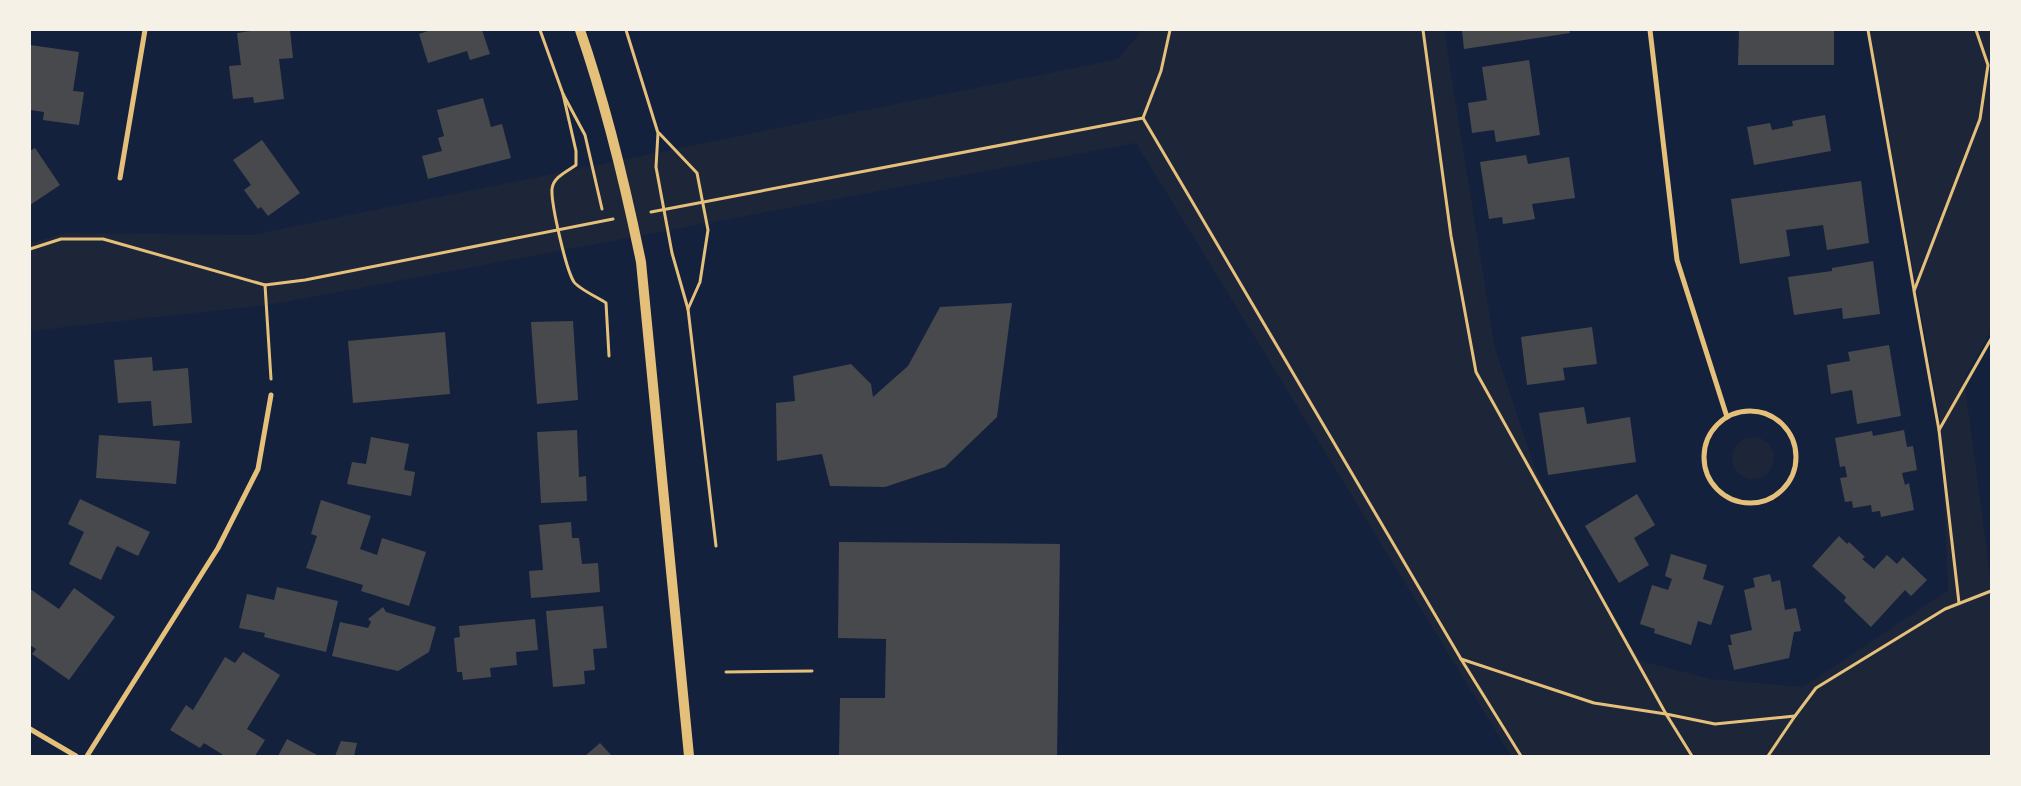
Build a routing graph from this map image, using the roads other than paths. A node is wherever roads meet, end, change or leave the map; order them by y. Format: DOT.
graph roads {
  1 [pos="145,30"];
  2 [pos="580,30"];
  3 [pos="1650,30"];
  4 [pos="120,178"];
  5 [pos="271,395"];
  6 [pos="1727,417"];
  7 [pos="30,729"];
  8 [pos="76,756"];
  9 [pos="88,756"];
  10 [pos="689,756"];
  1 -- 4 [label="street"];
  2 -- 10 [label="main road"];
  3 -- 6 [label="street"];
  5 -- 9 [label="street"];
  6 -- 6 [label="street"];
  7 -- 8 [label="street"];
}
